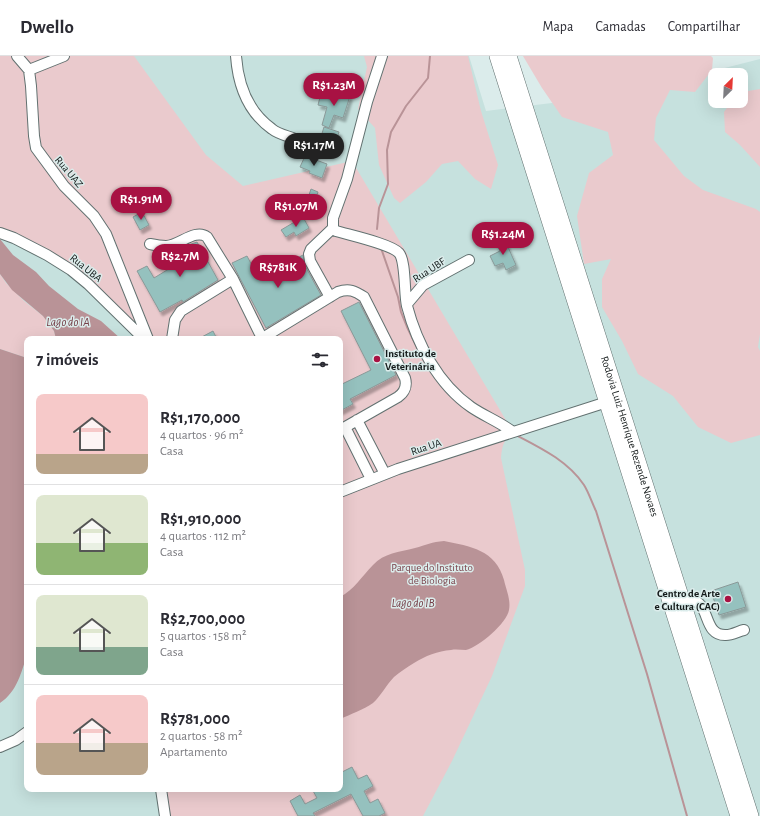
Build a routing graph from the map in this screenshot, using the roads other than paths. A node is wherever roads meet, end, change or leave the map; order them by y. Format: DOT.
graph roads {
  1 [pos="17,56"];
  2 [pos="64,56"];
  3 [pos="236,56"];
  4 [pos="382,56"];
  5 [pos="497,56"];
  6 [pos="510,56"];
  7 [pos="29,70"];
  8 [pos="295,139"];
  9 [pos="333,228"];
  10 [pos="0,233"];
  11 [pos="150,244"];
  12 [pos="469,260"];
  13 [pos="233,279"];
  14 [pos="330,297"];
  15 [pos="407,304"];
  16 [pos="141,336"];
  17 [pos="147,336"];
  18 [pos="172,336"];
  19 [pos="261,336"];
  20 [pos="267,336"];
  21 [pos="607,402"];
  22 [pos="357,420"];
  23 [pos="343,427"];
  24 [pos="343,430"];
  25 [pos="517,430"];
  26 [pos="385,474"];
  27 [pos="371,479"];
  28 [pos="343,488"];
  29 [pos="682,601"];
  30 [pos="744,630"];
  31 [pos="24,729"];
  32 [pos="24,734"];
  33 [pos="0,741"];
  34 [pos="0,747"];
  35 [pos="161,792"];
  36 [pos="165,816"];
  37 [pos="738,816"];
  38 [pos="750,816"];
  1 -- 7 [label="lane"];
  2 -- 7 [label="lane"];
  3 -- 8 [label="lane"];
  4 -- 9 [label="lane"];
  5 -- 21 [label="highway, Rodovia Luiz Henrique Rezende Novaes"];
  6 -- 29 [label="highway, Rodovia Luiz Henrique Rezende Novaes"];
  7 -- 17 [label="lane, Rua UAZ"];
  9 -- 14 [label="lane"];
  9 -- 15 [label="lane"];
  10 -- 16 [label="lane, Rua UBA"];
  11 -- 13 [label="lane"];
  12 -- 15 [label="lane, Rua UBF"];
  13 -- 18 [label="lane"];
  13 -- 19 [label="lane"];
  14 -- 20 [label="lane"];
  14 -- 22 [label="lane"];
  15 -- 25 [label="lane"];
  21 -- 25 [label="lane, Rua UA"];
  21 -- 37 [label="highway, Rodovia Luiz Henrique Rezende Novaes"];
  22 -- 23 [label="lane"];
  22 -- 26 [label="lane"];
  24 -- 27 [label="lane"];
  25 -- 26 [label="lane, Rua UA"];
  26 -- 27 [label="lane, Rua UA"];
  27 -- 28 [label="lane, Rua UA"];
  29 -- 30 [label="lane"];
  29 -- 38 [label="highway, Rodovia Luiz Henrique Rezende Novaes"];
  31 -- 33 [label="lane"];
  32 -- 34 [label="lane"];
  35 -- 36 [label="lane"];
}
